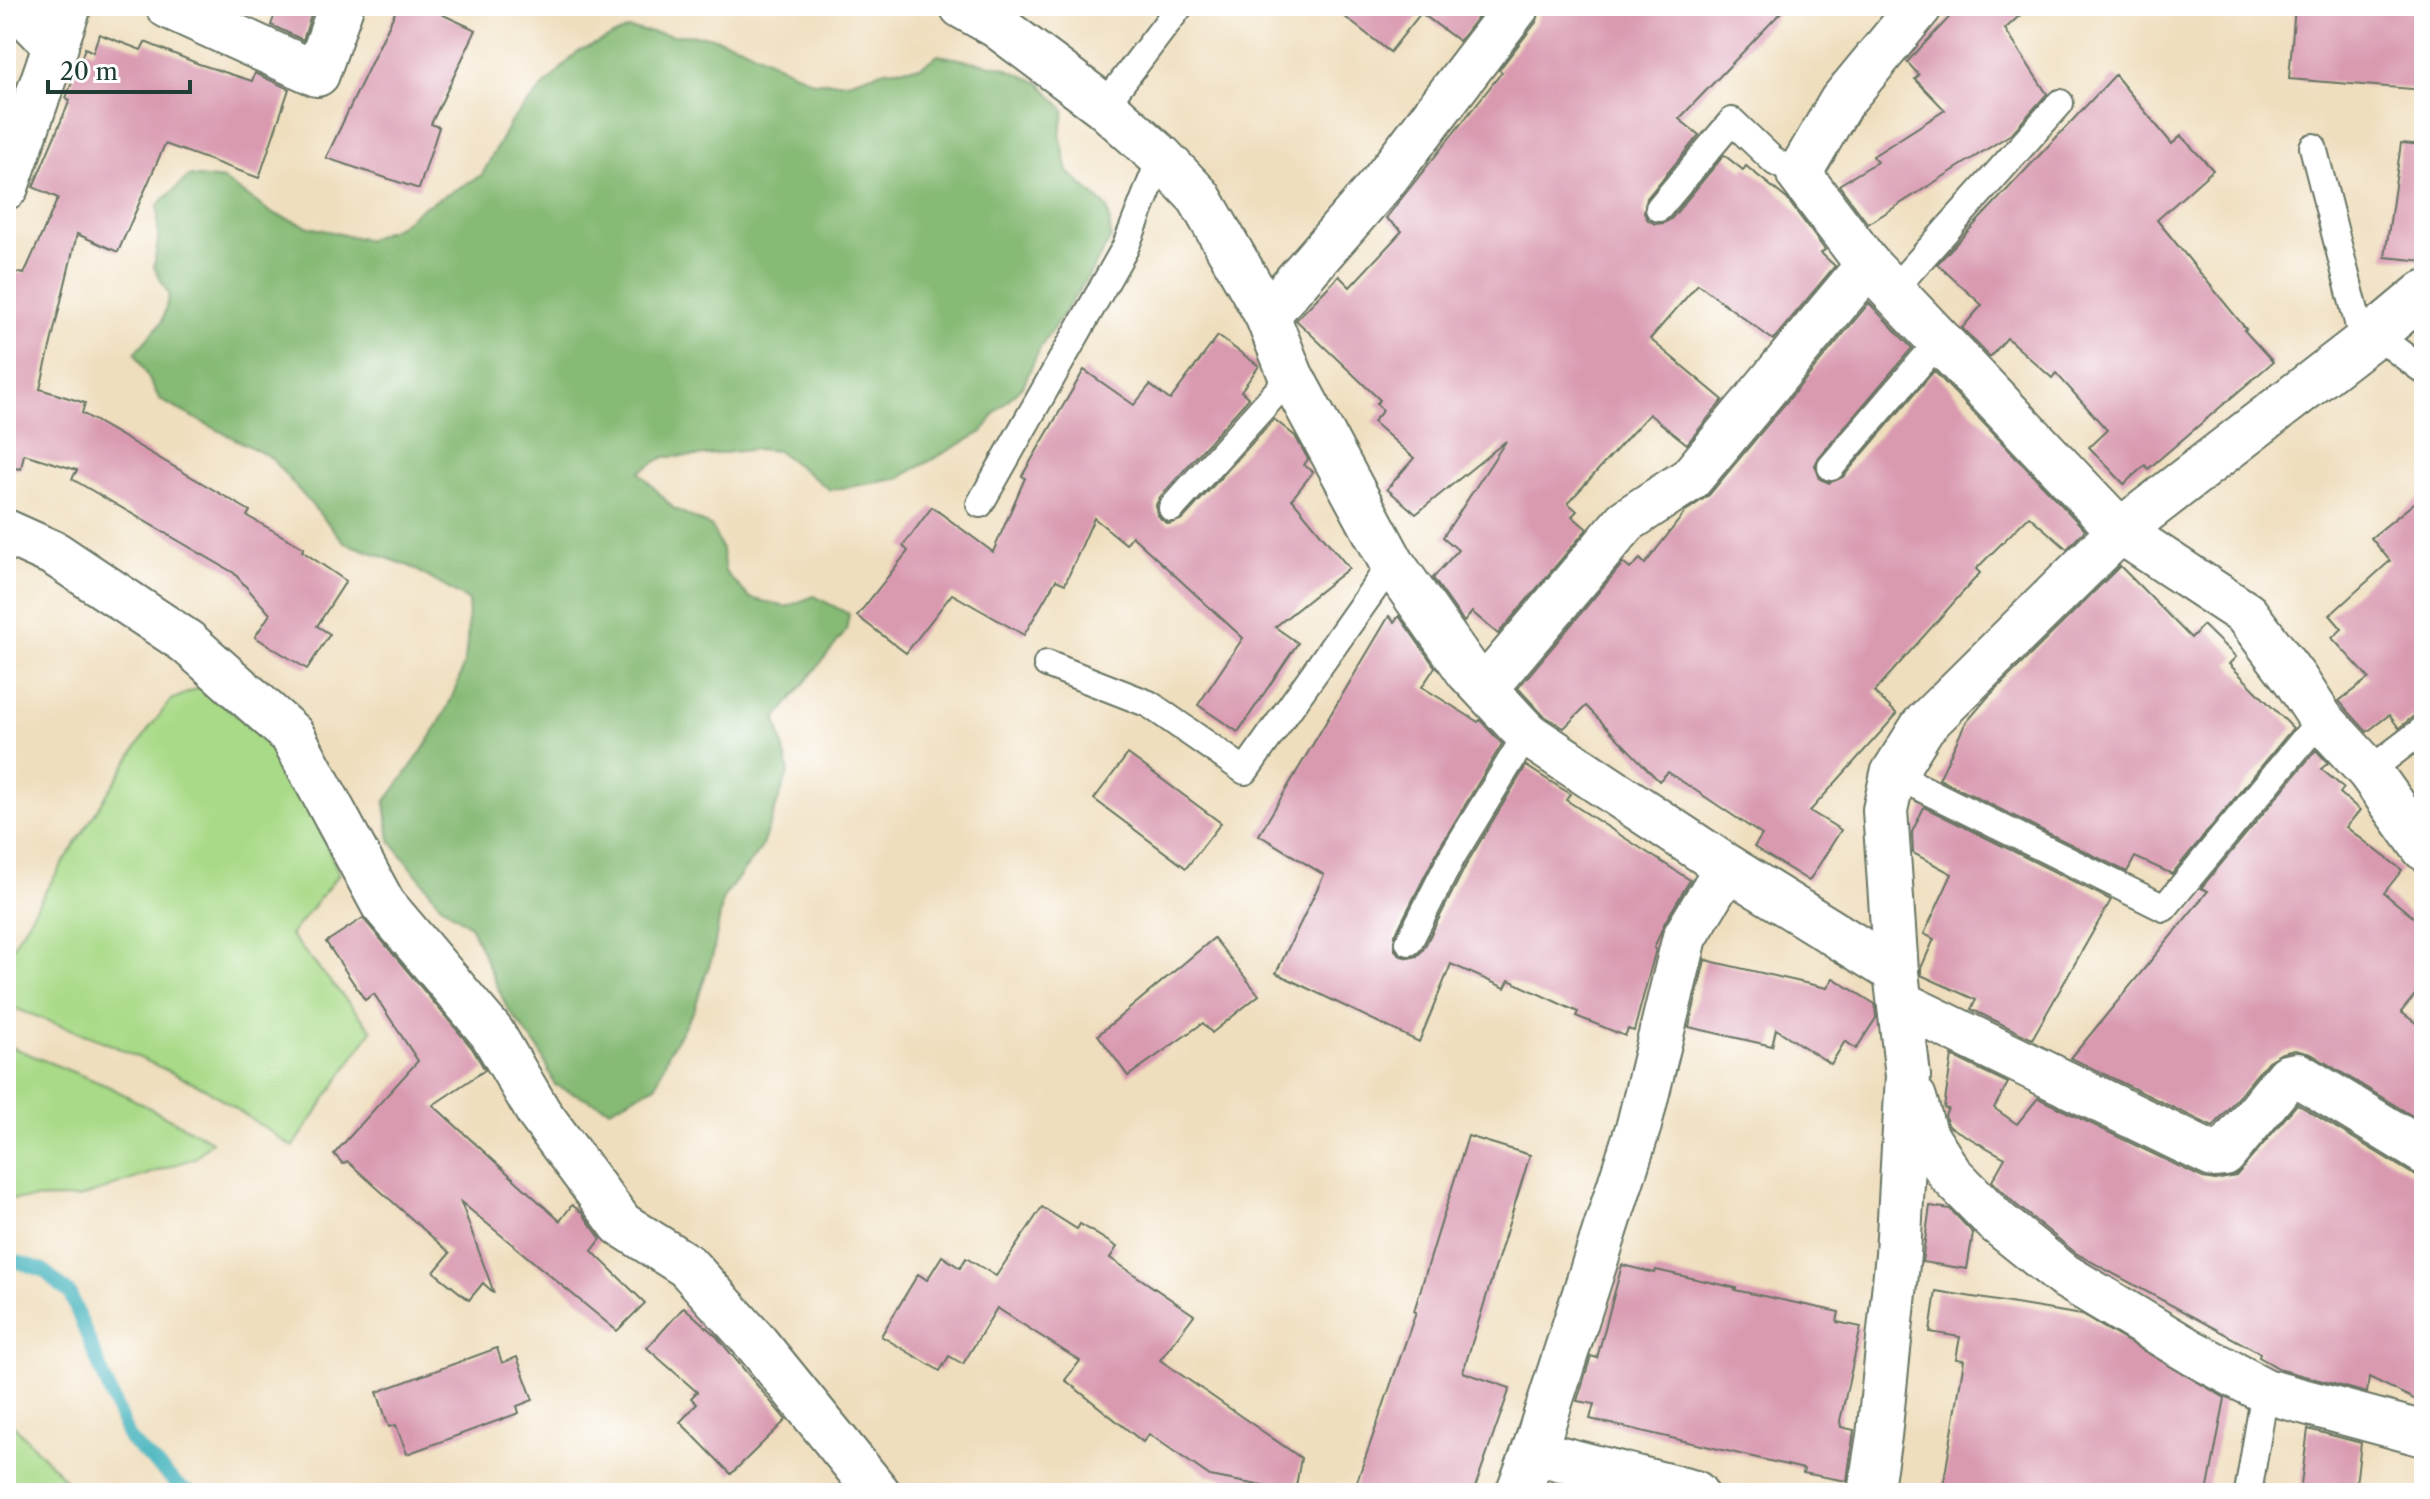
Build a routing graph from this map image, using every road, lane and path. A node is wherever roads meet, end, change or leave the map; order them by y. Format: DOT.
graph roads {
  1 [pos="17,6"];
  2 [pos="168,6"];
  3 [pos="341,6"];
  4 [pos="1180,6"];
  5 [pos="1517,6"];
  6 [pos="1920,6"];
  7 [pos="987,12"];
  8 [pos="62,26"];
  9 [pos="2060,103"];
  10 [pos="1104,106"];
  11 [pos="2313,147"];
  12 [pos="1161,157"];
  13 [pos="1799,174"];
  14 [pos="6,187"];
  15 [pos="1659,208"];
  16 [pos="1880,277"];
  17 [pos="2424,293"];
  18 [pos="1267,315"];
  19 [pos="2369,338"];
  20 [pos="1941,339"];
  21 [pos="2423,369"];
  22 [pos="1291,376"];
  23 [pos="1831,467"];
  24 [pos="980,504"];
  25 [pos="1172,508"];
  26 [pos="2120,531"];
  27 [pos="6,532"];
  28 [pos="1392,563"];
  29 [pos="1047,664"];
  30 [pos="1485,688"];
  31 [pos="2321,719"];
  32 [pos="2424,729"];
  33 [pos="1527,734"];
  34 [pos="2369,771"];
  35 [pos="1893,774"];
  36 [pos="2424,848"];
  37 [pos="1727,867"];
  38 [pos="1409,942"];
  39 [pos="1898,988"];
  40 [pos="1908,1076"];
  41 [pos="2424,1152"];
  42 [pos="2265,1391"];
  43 [pos="2424,1434"];
  44 [pos="1534,1452"];
  45 [pos="878,1493"];
  46 [pos="1518,1493"];
  47 [pos="1695,1493"];
  48 [pos="1870,1493"];
  49 [pos="2248,1493"];
  1 -- 8 [label="street"];
  2 -- 3 [label="street"];
  4 -- 10 [label="lane"];
  5 -- 18 [label="street"];
  6 -- 13 [label="street"];
  7 -- 10 [label="street"];
  8 -- 14 [label="street"];
  9 -- 16 [label="lane"];
  10 -- 12 [label="street"];
  11 -- 19 [label="lane"];
  12 -- 18 [label="street"];
  12 -- 24 [label="lane"];
  13 -- 15 [label="lane"];
  13 -- 16 [label="street"];
  16 -- 20 [label="street"];
  16 -- 30 [label="street"];
  17 -- 19 [label="street"];
  18 -- 22 [label="street"];
  19 -- 21 [label="lane"];
  19 -- 26 [label="street"];
  20 -- 23 [label="lane"];
  20 -- 26 [label="street"];
  22 -- 25 [label="lane"];
  22 -- 28 [label="street"];
  26 -- 31 [label="street"];
  26 -- 35 [label="street"];
  27 -- 45 [label="street"];
  28 -- 29 [label="lane"];
  28 -- 30 [label="street"];
  30 -- 33 [label="street"];
  31 -- 34 [label="street"];
  31 -- 35 [label="lane"];
  32 -- 34 [label="lane"];
  33 -- 37 [label="street"];
  33 -- 38 [label="lane"];
  34 -- 36 [label="street"];
  35 -- 39 [label="street"];
  37 -- 39 [label="street"];
  37 -- 44 [label="street"];
  39 -- 40 [label="street"];
  39 -- 41 [label="street"];
  40 -- 42 [label="street"];
  40 -- 48 [label="street"];
  42 -- 43 [label="street"];
  42 -- 49 [label="lane"];
  44 -- 46 [label="street"];
  44 -- 47 [label="street"];
}
